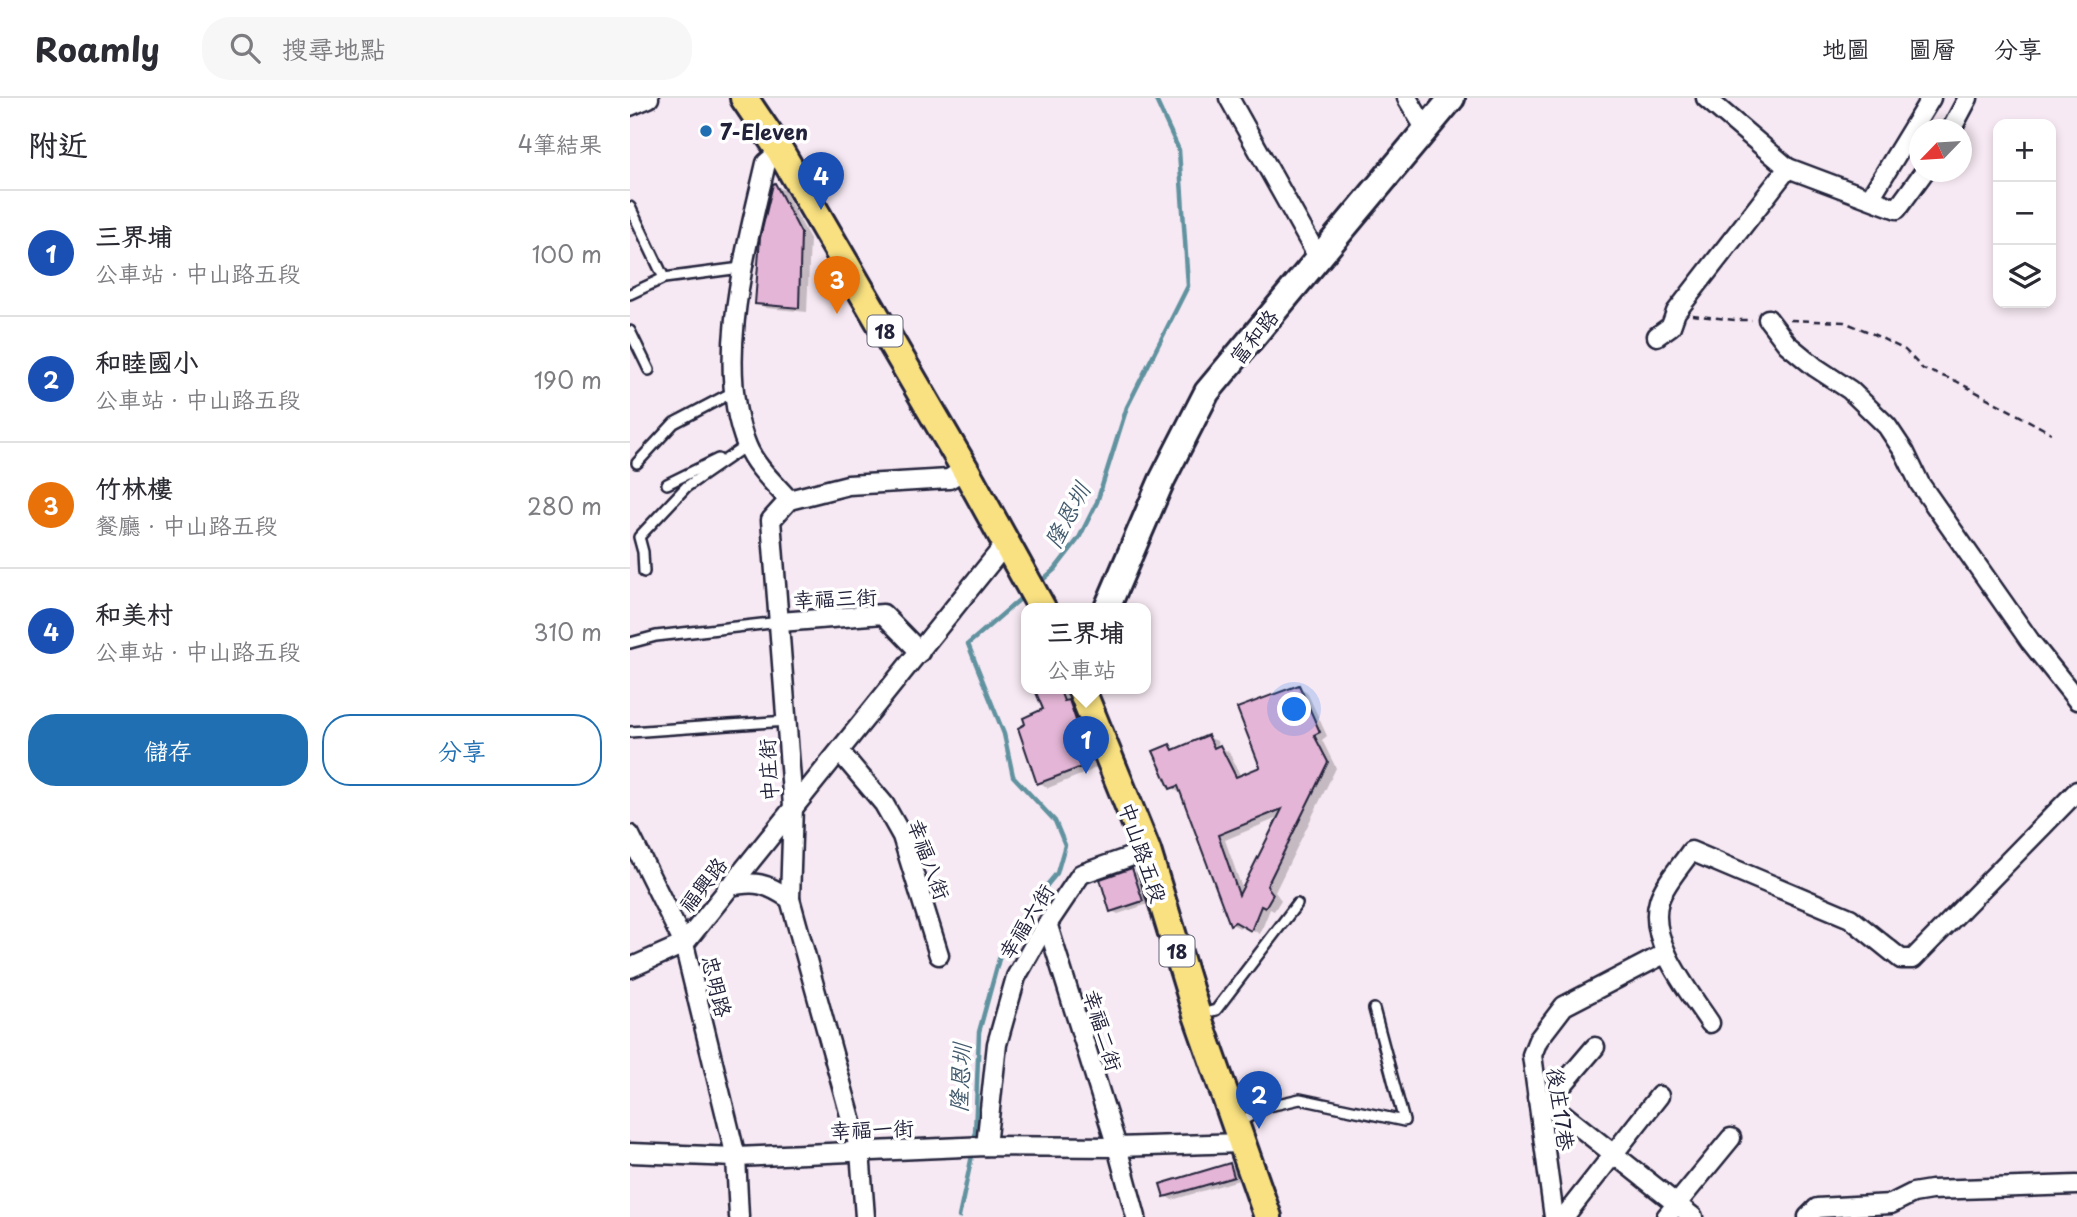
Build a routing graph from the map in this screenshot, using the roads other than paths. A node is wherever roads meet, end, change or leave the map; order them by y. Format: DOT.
graph roads {
  1 [pos="649,98"];
  2 [pos="744,98"];
  3 [pos="1229,98"];
  4 [pos="1407,98"];
  5 [pos="1452,98"];
  6 [pos="1706,98"];
  7 [pos="1931,98"];
  8 [pos="1968,98"];
  9 [pos="630,106"];
  10 [pos="1957,119"];
  11 [pos="1425,128"];
  12 [pos="780,150"];
  13 [pos="1788,168"];
  14 [pos="1917,182"];
  15 [pos="1870,198"];
  16 [pos="630,207"];
  17 [pos="1318,257"];
  18 [pos="741,268"];
  19 [pos="664,278"];
  20 [pos="630,294"];
  21 [pos="1768,319"];
  22 [pos="630,331"];
  23 [pos="1657,336"];
  24 [pos="649,370"];
  25 [pos="733,392"];
  26 [pos="747,445"];
  27 [pos="637,463"];
  28 [pos="965,469"];
  29 [pos="667,484"];
  30 [pos="789,500"];
  31 [pos="635,539"];
  32 [pos="1007,542"];
  33 [pos="644,572"];
  34 [pos="1042,603"];
  35 [pos="1102,603"];
  36 [pos="780,622"];
  37 [pos="630,643"];
  38 [pos="920,652"];
  39 [pos="1083,694"];
  40 [pos="2077,700"];
  41 [pos="787,721"];
  42 [pos="630,732"];
  43 [pos="840,752"];
  44 [pos="2077,790"];
  45 [pos="793,806"];
  46 [pos="630,835"];
  47 [pos="1147,851"];
  48 [pos="727,887"];
  49 [pos="790,899"];
  50 [pos="1297,904"];
  51 [pos="1048,926"];
  52 [pos="684,944"];
  53 [pos="1666,953"];
  54 [pos="939,955"];
  55 [pos="630,968"];
  56 [pos="1374,1009"];
  57 [pos="1197,1015"];
  58 [pos="1710,1023"];
  59 [pos="1595,1047"];
  60 [pos="1658,1096"];
  61 [pos="1543,1100"];
  62 [pos="1238,1133"];
  63 [pos="1731,1138"];
  64 [pos="986,1146"];
  65 [pos="1117,1147"];
  66 [pos="860,1151"];
  67 [pos="630,1153"];
  68 [pos="1613,1153"];
  69 [pos="736,1157"];
  70 [pos="2077,1185"];
  71 [pos="1672,1210"];
  72 [pos="739,1217"];
  73 [pos="865,1217"];
  74 [pos="1136,1217"];
  75 [pos="1268,1217"];
  76 [pos="1554,1217"];
  77 [pos="1564,1217"];
  78 [pos="1693,1217"];
  79 [pos="1808,1217"];
  1 -- 9 [label="street"];
  2 -- 12 [label="main road, 18"];
  3 -- 17 [label="street"];
  4 -- 11 [label="street"];
  5 -- 11 [label="street, 富和路"];
  6 -- 13 [label="street"];
  7 -- 15 [label="street"];
  8 -- 10 [label="street"];
  11 -- 17 [label="street, 富和路"];
  12 -- 18 [label="street"];
  12 -- 28 [label="main road, 18"];
  13 -- 15 [label="street"];
  13 -- 23 [label="street"];
  14 -- 15 [label="street"];
  16 -- 19 [label="lane"];
  17 -- 35 [label="street, 富和路"];
  18 -- 19 [label="lane"];
  18 -- 25 [label="street"];
  19 -- 20 [label="lane"];
  21 -- 40 [label="street"];
  22 -- 24 [label="lane"];
  25 -- 26 [label="street"];
  25 -- 27 [label="lane"];
  26 -- 29 [label="lane"];
  26 -- 30 [label="street"];
  26 -- 31 [label="lane"];
  28 -- 30 [label="street"];
  28 -- 32 [label="main road, 18"];
  30 -- 36 [label="street, 中庄街"];
  31 -- 33 [label="lane"];
  32 -- 34 [label="main road, 18"];
  32 -- 38 [label="street, 福興路"];
  36 -- 37 [label="lane"];
  36 -- 38 [label="street, 幸福三街"];
  36 -- 41 [label="street, 中庄街"];
  38 -- 43 [label="street, 福興路"];
  39 -- 47 [label="main road, 中山路五段 / 18"];
  41 -- 42 [label="lane"];
  41 -- 45 [label="street, 中庄街"];
  43 -- 45 [label="street, 福興路"];
  43 -- 54 [label="street, 幸福八街"];
  44 -- 53 [label="street"];
  45 -- 48 [label="street, 福興路"];
  45 -- 49 [label="street, 中庄街"];
  46 -- 52 [label="street, 忠明路"];
  47 -- 51 [label="street, 幸福六街"];
  47 -- 57 [label="main road, 中山路五段 / 18"];
  48 -- 49 [label="street"];
  48 -- 52 [label="street, 福興路"];
  49 -- 66 [label="street, 中庄街"];
  50 -- 57 [label="lane"];
  51 -- 64 [label="street, 幸福六街"];
  51 -- 65 [label="street, 幸福二街"];
  52 -- 55 [label="street, 福興路"];
  52 -- 69 [label="street, 忠明路"];
  53 -- 58 [label="street"];
  53 -- 61 [label="street, 後庄17巷"];
  56 -- 62 [label="lane"];
  57 -- 62 [label="main road, 中山路五段 / 18"];
  59 -- 61 [label="street"];
  60 -- 68 [label="street"];
  61 -- 68 [label="street"];
  61 -- 76 [label="street, 後庄17巷"];
  62 -- 65 [label="street, 幸福一街"];
  62 -- 75 [label="main road, 中山路五段 / 18"];
  63 -- 71 [label="street"];
  64 -- 65 [label="street, 幸福一街"];
  64 -- 66 [label="street, 幸福一街"];
  65 -- 74 [label="street, 幸福二街"];
  66 -- 69 [label="street, 幸福一街"];
  66 -- 73 [label="street, 中庄街"];
  67 -- 69 [label="street, 幸福一街"];
  68 -- 71 [label="street"];
  68 -- 77 [label="street"];
  69 -- 72 [label="street, 忠明路"];
  70 -- 79 [label="street"];
  71 -- 78 [label="street"];
}
